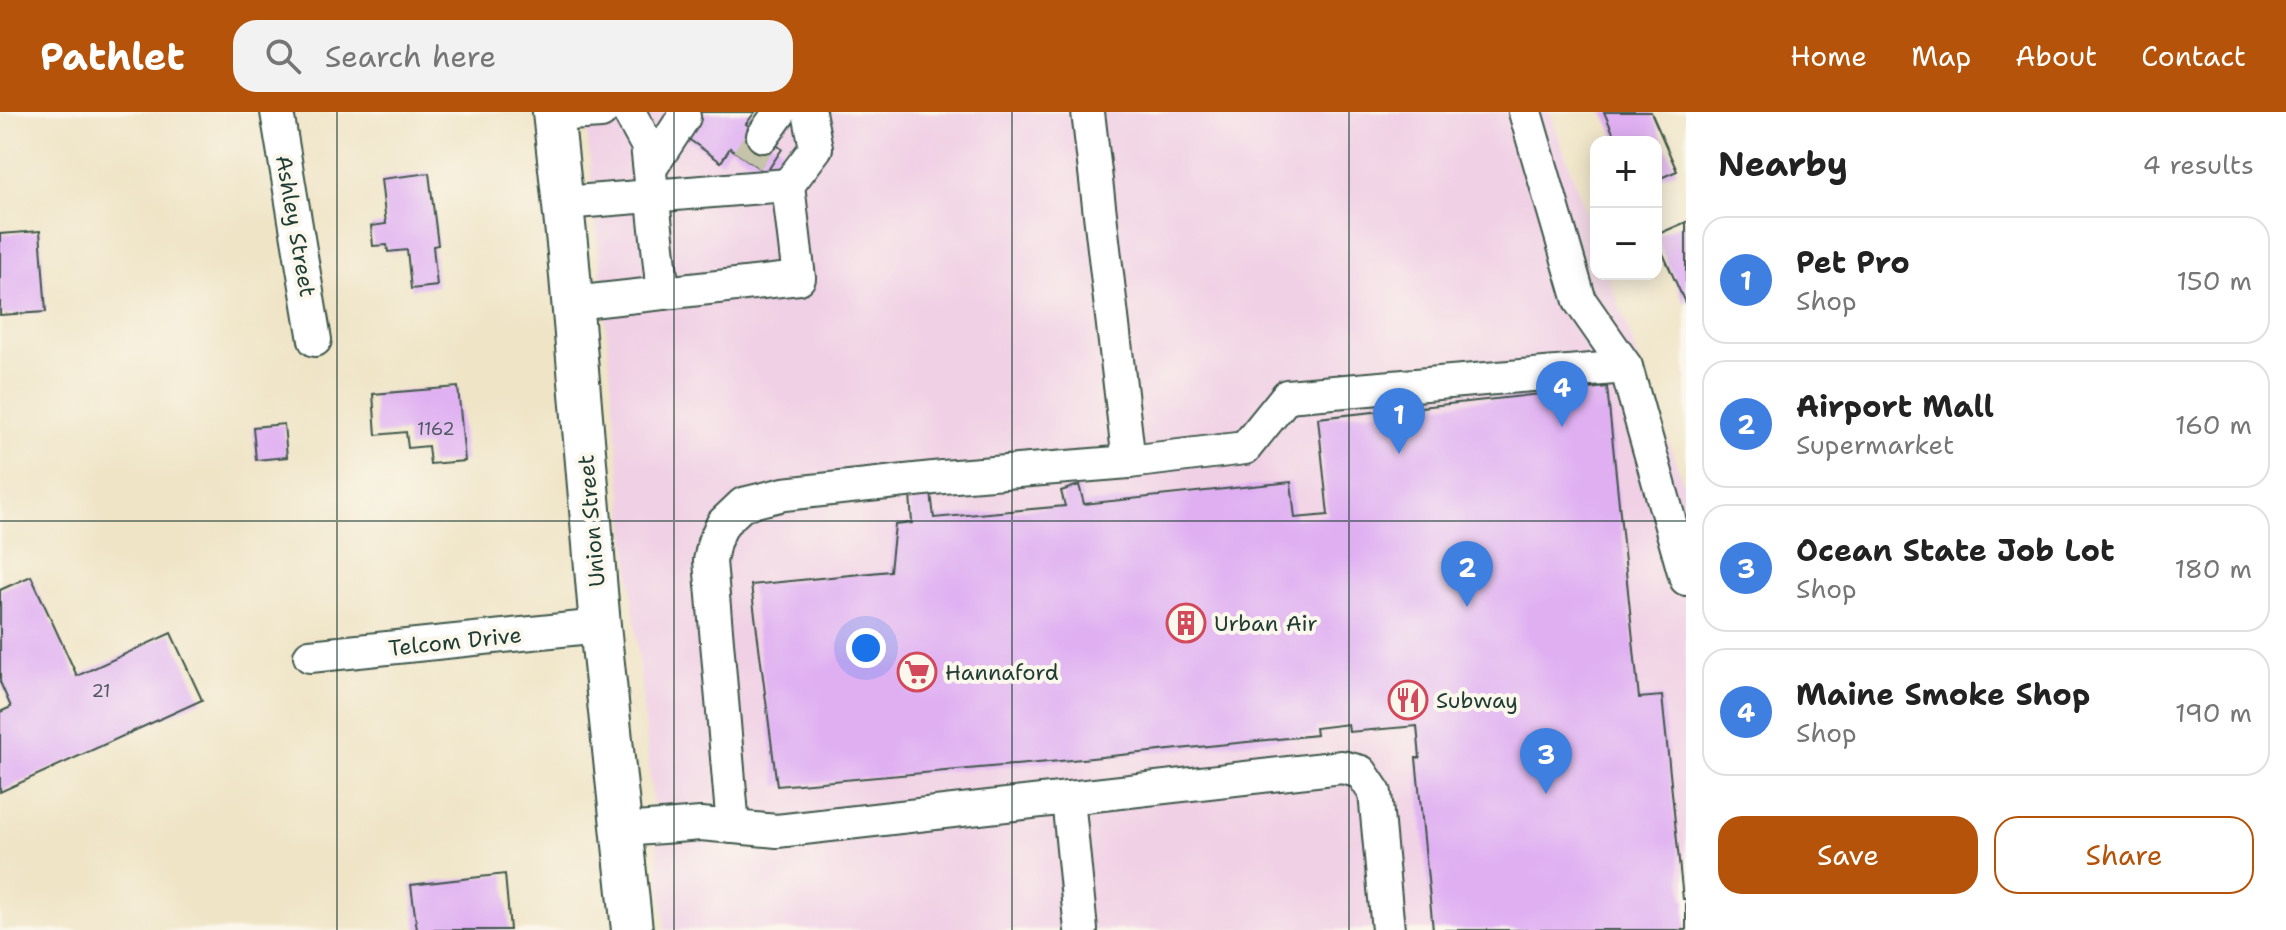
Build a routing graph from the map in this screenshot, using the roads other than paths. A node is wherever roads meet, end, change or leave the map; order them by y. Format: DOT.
graph roads {
  1 [pos="277,112"];
  2 [pos="601,112"];
  3 [pos="629,112"];
  4 [pos="809,112"];
  5 [pos="1088,112"];
  6 [pos="1525,112"];
  7 [pos="553,114"];
  8 [pos="676,114"];
  9 [pos="763,136"];
  10 [pos="650,170"];
  11 [pos="788,185"];
  12 [pos="728,189"];
  13 [pos="563,203"];
  14 [pos="663,293"];
  15 [pos="573,303"];
  16 [pos="315,340"];
  17 [pos="1626,367"];
  18 [pos="1129,462"];
  19 [pos="1686,579"];
  20 [pos="600,626"];
  21 [pos="310,656"];
  22 [pos="1068,798"];
  23 [pos="733,827"];
  24 [pos="623,830"];
  25 [pos="632,930"];
  26 [pos="1081,930"];
  27 [pos="1388,930"];
  1 -- 16 [label="street, Ashley Street"];
  2 -- 7 [label="street"];
  3 -- 10 [label="street"];
  4 -- 11 [label="street"];
  5 -- 18 [label="street"];
  6 -- 17 [label="street"];
  7 -- 13 [label="main road, Union Street"];
  8 -- 10 [label="street"];
  9 -- 12 [label="street"];
  10 -- 12 [label="street"];
  10 -- 13 [label="street"];
  10 -- 14 [label="street"];
  11 -- 12 [label="street"];
  11 -- 14 [label="street"];
  13 -- 15 [label="main road, Union Street"];
  14 -- 15 [label="street"];
  15 -- 20 [label="main road, Union Street"];
  17 -- 18 [label="street"];
  17 -- 19 [label="street"];
  18 -- 23 [label="street"];
  20 -- 21 [label="street, Telcom Drive"];
  20 -- 24 [label="main road, Union Street"];
  22 -- 23 [label="street"];
  22 -- 26 [label="street"];
  22 -- 27 [label="street"];
  23 -- 24 [label="street"];
  24 -- 25 [label="main road, Union Street"];
}
